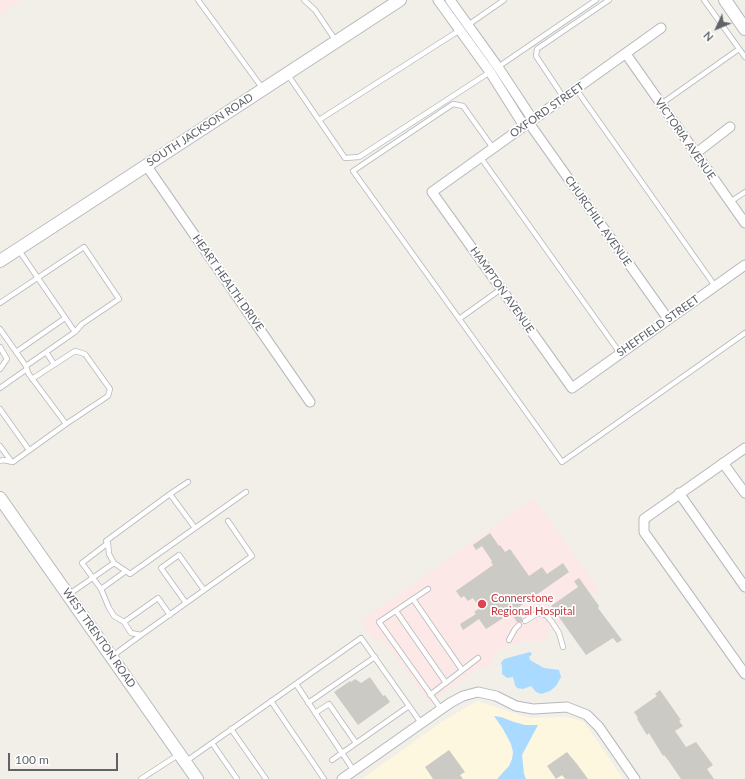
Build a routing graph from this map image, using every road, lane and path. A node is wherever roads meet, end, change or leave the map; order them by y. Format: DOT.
graph roads {
  1 [pos="198,0"];
  2 [pos="304,0"];
  3 [pos="400,0"];
  4 [pos="438,0"];
  5 [pos="450,0"];
  6 [pos="504,0"];
  7 [pos="596,0"];
  8 [pos="609,0"];
  9 [pos="704,0"];
  10 [pos="725,0"];
  11 [pos="464,28"];
  12 [pos="661,28"];
  13 [pos="745,29"];
  14 [pos="337,41"];
  15 [pos="739,49"];
  16 [pos="626,54"];
  17 [pos="745,57"];
  18 [pos="498,67"];
  19 [pos="490,72"];
  20 [pos="287,73"];
  21 [pos="263,89"];
  22 [pos="576,89"];
  23 [pos="564,98"];
  24 [pos="661,104"];
  25 [pos="319,120"];
  26 [pos="528,123"];
  27 [pos="730,127"];
  28 [pos="493,148"];
  29 [pos="695,154"];
  30 [pos="481,158"];
  31 [pos="146,165"];
  32 [pos="432,192"];
  33 [pos="745,192"];
  34 [pos="730,202"];
  35 [pos="745,223"];
  36 [pos="18,249"];
  37 [pos="0,261"];
  38 [pos="745,265"];
  39 [pos="38,278"];
  40 [pos="715,286"];
  41 [pos="501,289"];
  42 [pos="0,304"];
  43 [pos="65,318"];
  44 [pos="459,319"];
  45 [pos="668,319"];
  46 [pos="0,329"];
  47 [pos="74,332"];
  48 [pos="745,333"];
  49 [pos="0,347"];
  50 [pos="16,352"];
  51 [pos="46,352"];
  52 [pos="620,353"];
  53 [pos="54,364"];
  54 [pos="26,368"];
  55 [pos="0,369"];
  56 [pos="32,379"];
  57 [pos="0,388"];
  58 [pos="572,388"];
  59 [pos="310,402"];
  60 [pos="0,409"];
  61 [pos="66,424"];
  62 [pos="0,446"];
  63 [pos="745,448"];
  64 [pos="29,450"];
  65 [pos="0,461"];
  66 [pos="10,461"];
  67 [pos="724,463"];
  68 [pos="188,482"];
  69 [pos="246,492"];
  70 [pos="679,493"];
  71 [pos="745,493"];
  72 [pos="170,494"];
  73 [pos="0,498"];
  74 [pos="228,521"];
  75 [pos="195,528"];
  76 [pos="108,543"];
  77 [pos="114,563"];
  78 [pos="126,571"];
  79 [pos="93,578"];
  80 [pos="745,587"];
  81 [pos="100,588"];
  82 [pos="428,589"];
  83 [pos="204,590"];
  84 [pos="68,595"];
  85 [pos="413,599"];
  86 [pos="186,603"];
  87 [pos="396,611"];
  88 [pos="170,615"];
  89 [pos="524,621"];
  90 [pos="124,622"];
  91 [pos="520,625"];
  92 [pos="141,635"];
  93 [pos="509,640"];
  94 [pos="563,647"];
  95 [pos="111,657"];
  96 [pos="375,657"];
  97 [pos="478,658"];
  98 [pos="462,670"];
  99 [pos="745,674"];
  100 [pos="446,683"];
  101 [pos="296,684"];
  102 [pos="430,695"];
  103 [pos="271,701"];
  104 [pos="308,703"];
  105 [pos="409,706"];
  106 [pos="440,709"];
  107 [pos="315,713"];
  108 [pos="421,723"];
  109 [pos="231,729"];
  110 [pos="212,743"];
  111 [pos="356,743"];
  112 [pos="342,753"];
  113 [pos="182,758"];
  114 [pos="332,760"];
  115 [pos="354,771"];
  116 [pos="141,779"];
  117 [pos="197,779"];
  118 [pos="237,779"];
  119 [pos="266,779"];
  120 [pos="324,779"];
  121 [pos="342,779"];
  122 [pos="635,779"];
  1 -- 21 [label="lane"];
  2 -- 14 [label="lane"];
  3 -- 14 [label="main road, SOUTH JACKSON ROAD"];
  4 -- 11 [label="street, CHURCHILL AVENUE"];
  5 -- 11 [label="street, CHURCHILL AVENUE"];
  6 -- 11 [label="lane"];
  7 -- 18 [label="lane"];
  8 -- 23 [label="lane"];
  9 -- 15 [label="lane"];
  10 -- 13 [label="main road"];
  11 -- 18 [label="street, CHURCHILL AVENUE"];
  11 -- 19 [label="street, CHURCHILL AVENUE"];
  11 -- 25 [label="lane"];
  12 -- 16 [label="street, OXFORD STREET"];
  14 -- 20 [label="main road, SOUTH JACKSON ROAD"];
  15 -- 17 [label="lane"];
  15 -- 24 [label="lane"];
  16 -- 22 [label="street, OXFORD STREET"];
  16 -- 24 [label="street, VICTORIA AVENUE"];
  18 -- 19 [label="street"];
  18 -- 26 [label="street, CHURCHILL AVENUE"];
  19 -- 25 [label="lane"];
  19 -- 26 [label="street, CHURCHILL AVENUE"];
  20 -- 21 [label="main road, SOUTH JACKSON ROAD"];
  20 -- 25 [label="lane"];
  21 -- 31 [label="main road, SOUTH JACKSON ROAD"];
  22 -- 23 [label="street, OXFORD STREET"];
  22 -- 40 [label="lane"];
  23 -- 26 [label="street, OXFORD STREET"];
  24 -- 29 [label="street, VICTORIA AVENUE"];
  26 -- 28 [label="street, OXFORD STREET"];
  26 -- 45 [label="street, CHURCHILL AVENUE"];
  27 -- 29 [label="street"];
  28 -- 30 [label="street, OXFORD STREET"];
  28 -- 44 [label="lane"];
  29 -- 34 [label="street, VICTORIA AVENUE"];
  30 -- 32 [label="street, OXFORD STREET"];
  30 -- 52 [label="lane"];
  31 -- 36 [label="main road, SOUTH JACKSON ROAD"];
  31 -- 59 [label="street, HEART HEALTH DRIVE"];
  32 -- 41 [label="street, HAMPTON AVENUE"];
  33 -- 34 [label="lane"];
  34 -- 35 [label="street, VICTORIA AVENUE"];
  36 -- 37 [label="main road, SOUTH JACKSON ROAD"];
  36 -- 39 [label="lane"];
  38 -- 40 [label="street, SHEFFIELD STREET"];
  39 -- 42 [label="lane"];
  39 -- 43 [label="lane"];
  39 -- 47 [label="lane"];
  40 -- 45 [label="street, SHEFFIELD STREET"];
  41 -- 44 [label="lane"];
  41 -- 58 [label="street, HAMPTON AVENUE"];
  43 -- 47 [label="lane"];
  43 -- 50 [label="lane"];
  44 -- 48 [label="lane"];
  45 -- 52 [label="street, SHEFFIELD STREET"];
  46 -- 50 [label="lane"];
  47 -- 51 [label="lane"];
  49 -- 55 [label="lane"];
  50 -- 54 [label="lane"];
  51 -- 53 [label="lane"];
  51 -- 54 [label="lane"];
  52 -- 58 [label="street, SHEFFIELD STREET"];
  53 -- 56 [label="lane"];
  53 -- 61 [label="lane"];
  54 -- 56 [label="lane"];
  54 -- 57 [label="lane"];
  56 -- 61 [label="lane"];
  60 -- 64 [label="lane"];
  61 -- 64 [label="lane"];
  62 -- 66 [label="lane"];
  63 -- 67 [label="street"];
  64 -- 66 [label="lane"];
  65 -- 66 [label="lane"];
  67 -- 70 [label="street"];
  67 -- 71 [label="street"];
  68 -- 72 [label="lane"];
  69 -- 75 [label="lane"];
  70 -- 80 [label="street"];
  70 -- 99 [label="street"];
  72 -- 75 [label="lane"];
  72 -- 76 [label="lane"];
  73 -- 84 [label="main road, WEST TRENTON ROAD"];
  74 -- 83 [label="lane"];
  75 -- 78 [label="lane"];
  76 -- 77 [label="lane"];
  76 -- 79 [label="lane"];
  77 -- 78 [label="lane"];
  77 -- 79 [label="lane"];
  78 -- 81 [label="lane"];
  79 -- 81 [label="lane"];
  79 -- 84 [label="lane"];
  81 -- 90 [label="lane"];
  82 -- 85 [label="lane"];
  83 -- 86 [label="lane"];
  83 -- 86 [label="lane"];
  84 -- 95 [label="main road, WEST TRENTON ROAD"];
  85 -- 87 [label="lane"];
  85 -- 98 [label="lane"];
  86 -- 88 [label="lane"];
  87 -- 100 [label="lane"];
  87 -- 102 [label="lane"];
  88 -- 90 [label="lane"];
  88 -- 92 [label="lane"];
  89 -- 94 [label="lane"];
  90 -- 92 [label="lane"];
  91 -- 93 [label="lane"];
  92 -- 95 [label="lane"];
  95 -- 113 [label="main road, WEST TRENTON ROAD"];
  96 -- 101 [label="lane"];
  96 -- 104 [label="lane"];
  96 -- 105 [label="lane"];
  97 -- 98 [label="lane"];
  98 -- 100 [label="lane"];
  100 -- 102 [label="lane"];
  101 -- 103 [label="lane"];
  101 -- 104 [label="lane"];
  102 -- 106 [label="lane"];
  103 -- 109 [label="lane"];
  103 -- 120 [label="lane"];
  104 -- 107 [label="lane"];
  105 -- 108 [label="lane"];
  105 -- 111 [label="lane"];
  106 -- 108 [label="street"];
  106 -- 122 [label="street"];
  107 -- 111 [label="lane"];
  107 -- 112 [label="lane"];
  108 -- 115 [label="street"];
  109 -- 110 [label="lane"];
  109 -- 119 [label="lane"];
  110 -- 113 [label="lane"];
  110 -- 118 [label="lane"];
  111 -- 112 [label="lane"];
  112 -- 114 [label="lane"];
  112 -- 115 [label="lane"];
  113 -- 116 [label="lane"];
  113 -- 117 [label="main road, WEST TRENTON ROAD"];
  115 -- 121 [label="street"];
}
